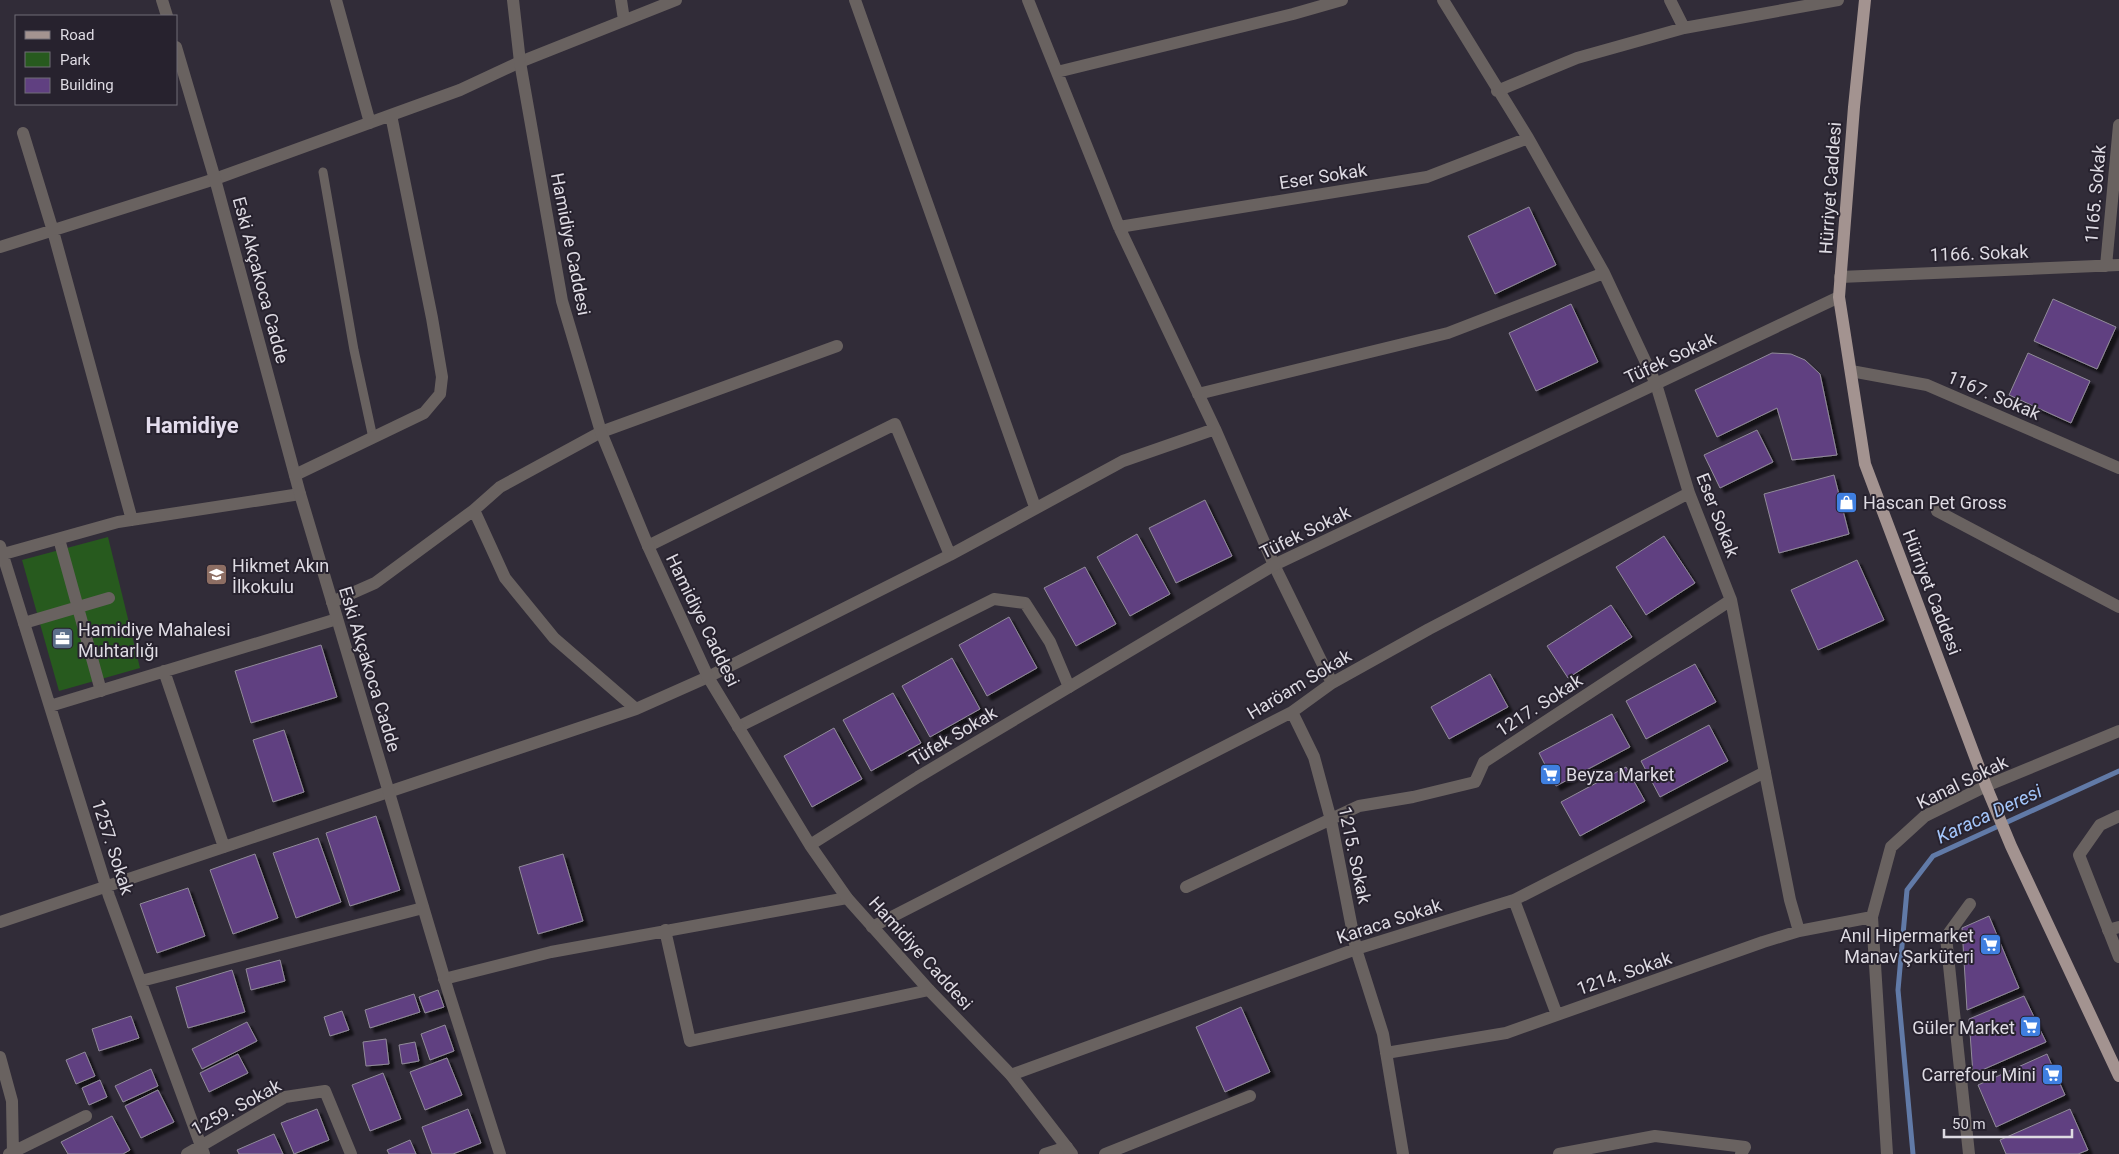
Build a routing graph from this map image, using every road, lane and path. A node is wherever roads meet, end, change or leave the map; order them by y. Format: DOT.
graph roads {
  1 [pos="162,0"];
  2 [pos="336,0"];
  3 [pos="513,0"];
  4 [pos="621,0"];
  5 [pos="676,0"];
  6 [pos="855,0"];
  7 [pos="1028,0"];
  8 [pos="1342,0"];
  9 [pos="1443,0"];
  10 [pos="1670,0"];
  11 [pos="1838,0"];
  12 [pos="1865,0"];
  13 [pos="167,15"];
  14 [pos="624,20"];
  15 [pos="1684,28"];
  16 [pos="178,54"];
  17 [pos="520,62"];
  18 [pos="1057,72"];
  19 [pos="1497,91"];
  20 [pos="391,115"];
  21 [pos="370,123"];
  22 [pos="2119,125"];
  23 [pos="23,132"];
  24 [pos="1528,138"];
  25 [pos="323,172"];
  26 [pos="215,179"];
  27 [pos="1119,227"];
  28 [pos="53,231"];
  29 [pos="0,247"];
  30 [pos="2106,266"];
  31 [pos="2119,266"];
  32 [pos="1604,273"];
  33 [pos="1840,276"];
  34 [pos="1839,297"];
  35 [pos="837,346"];
  36 [pos="1850,371"];
  37 [pos="1656,384"];
  38 [pos="1198,394"];
  39 [pos="1215,429"];
  40 [pos="600,432"];
  41 [pos="373,438"];
  42 [pos="2119,468"];
  43 [pos="295,475"];
  44 [pos="1689,493"];
  45 [pos="300,494"];
  46 [pos="1035,507"];
  47 [pos="474,510"];
  48 [pos="1937,511"];
  49 [pos="132,520"];
  50 [pos="59,538"];
  51 [pos="648,546"];
  52 [pos="1,552"];
  53 [pos="950,555"];
  54 [pos="1274,565"];
  55 [pos="110,598"];
  56 [pos="1731,600"];
  57 [pos="332,602"];
  58 [pos="78,606"];
  59 [pos="2119,607"];
  60 [pos="337,619"];
  61 [pos="24,623"];
  62 [pos="164,671"];
  63 [pos="708,677"];
  64 [pos="1332,683"];
  65 [pos="1069,687"];
  66 [pos="101,691"];
  67 [pos="50,706"];
  68 [pos="636,709"];
  69 [pos="1292,712"];
  70 [pos="738,726"];
  71 [pos="2119,731"];
  72 [pos="1765,772"];
  73 [pos="1986,786"];
  74 [pos="388,791"];
  75 [pos="2119,816"];
  76 [pos="1331,820"];
  77 [pos="810,845"];
  78 [pos="224,847"];
  79 [pos="106,886"];
  80 [pos="1186,886"];
  81 [pos="847,898"];
  82 [pos="1514,900"];
  83 [pos="1970,904"];
  84 [pos="423,908"];
  85 [pos="1872,917"];
  86 [pos="0,922"];
  87 [pos="872,927"];
  88 [pos="2114,929"];
  89 [pos="666,930"];
  90 [pos="1799,931"];
  91 [pos="1356,949"];
  92 [pos="2119,958"];
  93 [pos="444,979"];
  94 [pos="141,981"];
  95 [pos="929,990"];
  96 [pos="1558,1015"];
  97 [pos="1386,1053"];
  98 [pos="0,1057"];
  99 [pos="1011,1075"];
  100 [pos="2119,1076"];
  101 [pos="1250,1096"];
  102 [pos="86,1116"];
  103 [pos="202,1150"];
  104 [pos="1070,1150"];
  105 [pos="11,1154"];
  106 [pos="187,1154"];
  107 [pos="351,1154"];
  108 [pos="500,1154"];
  109 [pos="1046,1154"];
  110 [pos="1105,1154"];
  111 [pos="1403,1154"];
  112 [pos="1559,1154"];
  113 [pos="1741,1154"];
  114 [pos="1887,1154"];
  115 [pos="1970,1154"];
  1 -- 13 [label="street"];
  2 -- 21 [label="street"];
  3 -- 17 [label="street, Hamidiye Caddesi"];
  4 -- 14 [label="street"];
  5 -- 14 [label="street"];
  6 -- 46 [label="street"];
  7 -- 18 [label="street"];
  8 -- 18 [label="street"];
  9 -- 19 [label="street, Eser Sokak"];
  10 -- 15 [label="street"];
  11 -- 15 [label="street"];
  12 -- 33 [label="main road, Hürriyet Caddesi"];
  14 -- 17 [label="street"];
  15 -- 19 [label="street"];
  16 -- 26 [label="street, Eski Akçakoca Cadde"];
  17 -- 20 [label="street"];
  17 -- 40 [label="street, Hamidiye Caddesi"];
  18 -- 27 [label="street"];
  19 -- 24 [label="street, Eser Sokak"];
  20 -- 21 [label="street"];
  20 -- 41 [label="street"];
  21 -- 26 [label="street"];
  22 -- 30 [label="street, 1165. Sokak"];
  23 -- 28 [label="street"];
  24 -- 27 [label="street, Eser Sokak"];
  24 -- 32 [label="street, Eser Sokak"];
  25 -- 41 [label="lane"];
  26 -- 28 [label="street"];
  26 -- 43 [label="street, Eski Akçakoca Cadde"];
  27 -- 38 [label="street"];
  28 -- 29 [label="street"];
  28 -- 49 [label="street"];
  30 -- 31 [label="street, 1166. Sokak"];
  30 -- 33 [label="street, 1166. Sokak"];
  32 -- 37 [label="street, Eser Sokak"];
  32 -- 38 [label="street"];
  33 -- 34 [label="main road, Hürriyet Caddesi"];
  34 -- 36 [label="main road, Hürriyet Caddesi"];
  34 -- 37 [label="street, Tüfek Sokak"];
  35 -- 40 [label="street"];
  36 -- 42 [label="street, 1167. Sokak"];
  36 -- 73 [label="main road, Hürriyet Caddesi"];
  37 -- 44 [label="street, Eser Sokak"];
  37 -- 54 [label="street, Tüfek Sokak"];
  38 -- 39 [label="street"];
  39 -- 46 [label="street"];
  39 -- 54 [label="street"];
  40 -- 47 [label="street"];
  40 -- 51 [label="street, Hamidiye Caddesi"];
  41 -- 43 [label="street"];
  43 -- 45 [label="street, Eski Akçakoca Cadde"];
  44 -- 56 [label="street, Eser Sokak"];
  44 -- 64 [label="street, Haröam Sokak"];
  45 -- 49 [label="street"];
  45 -- 57 [label="street, Eski Akçakoca Cadde"];
  46 -- 53 [label="street"];
  47 -- 57 [label="street"];
  47 -- 68 [label="street"];
  48 -- 59 [label="street"];
  49 -- 50 [label="street"];
  50 -- 52 [label="street"];
  50 -- 58 [label="street"];
  51 -- 53 [label="street"];
  51 -- 63 [label="street, Hamidiye Caddesi"];
  52 -- 61 [label="street, 1257. Sokak"];
  53 -- 63 [label="street"];
  54 -- 64 [label="street"];
  54 -- 65 [label="street, Tüfek Sokak"];
  55 -- 58 [label="street"];
  56 -- 72 [label="street, Eser Sokak"];
  56 -- 76 [label="street, 1217. Sokak"];
  57 -- 60 [label="street, Eski Akçakoca Cadde"];
  58 -- 61 [label="street"];
  58 -- 66 [label="street"];
  60 -- 62 [label="street"];
  60 -- 74 [label="street, Eski Akçakoca Cadde"];
  61 -- 67 [label="street, 1257. Sokak"];
  62 -- 66 [label="street"];
  62 -- 78 [label="street"];
  63 -- 68 [label="street"];
  63 -- 70 [label="street, Hamidiye Caddesi"];
  64 -- 69 [label="street, Haröam Sokak"];
  65 -- 70 [label="street"];
  65 -- 77 [label="street, Tüfek Sokak"];
  66 -- 67 [label="street"];
  67 -- 79 [label="street, 1257. Sokak"];
  68 -- 74 [label="street"];
  69 -- 76 [label="street, 1215. Sokak"];
  69 -- 87 [label="street, Haröam Sokak"];
  70 -- 77 [label="street, Hamidiye Caddesi"];
  71 -- 73 [label="street, Kanal Sokak"];
  72 -- 82 [label="street, Karaca Sokak"];
  72 -- 90 [label="street, Eser Sokak"];
  73 -- 85 [label="street, Kanal Sokak"];
  73 -- 100 [label="main road, Hürriyet Caddesi"];
  74 -- 78 [label="street"];
  74 -- 84 [label="street, Eski Akçakoca Cadde"];
  75 -- 88 [label="street"];
  76 -- 80 [label="street"];
  76 -- 91 [label="street, 1215. Sokak"];
  77 -- 81 [label="street, Hamidiye Caddesi"];
  78 -- 79 [label="street"];
  79 -- 86 [label="street"];
  79 -- 94 [label="street, 1257. Sokak"];
  81 -- 87 [label="street, Hamidiye Caddesi"];
  81 -- 89 [label="street"];
  82 -- 91 [label="street, Karaca Sokak"];
  82 -- 96 [label="street"];
  83 -- 115 [label="street"];
  84 -- 93 [label="street, Eski Akçakoca Cadde"];
  84 -- 94 [label="street"];
  85 -- 90 [label="street, 1214. Sokak"];
  85 -- 114 [label="street, Kanal Sokak"];
  87 -- 95 [label="street, Hamidiye Caddesi"];
  88 -- 92 [label="street"];
  89 -- 93 [label="street"];
  89 -- 95 [label="street"];
  90 -- 96 [label="street, 1214. Sokak"];
  91 -- 97 [label="street, 1215. Sokak"];
  91 -- 99 [label="street, Karaca Sokak"];
  93 -- 108 [label="street, Eski Akçakoca Cadde"];
  94 -- 103 [label="street, 1257. Sokak"];
  95 -- 99 [label="street, Hamidiye Caddesi"];
  96 -- 97 [label="street, 1214. Sokak"];
  97 -- 111 [label="street, 1215. Sokak"];
  98 -- 105 [label="street"];
  99 -- 104 [label="street, Hamidiye Caddesi"];
  101 -- 110 [label="street"];
  102 -- 105 [label="street"];
  103 -- 106 [label="street, 1259. Sokak"];
  103 -- 107 [label="street, 1259. Sokak"];
  104 -- 109 [label="street"];
  112 -- 113 [label="street"];
}
